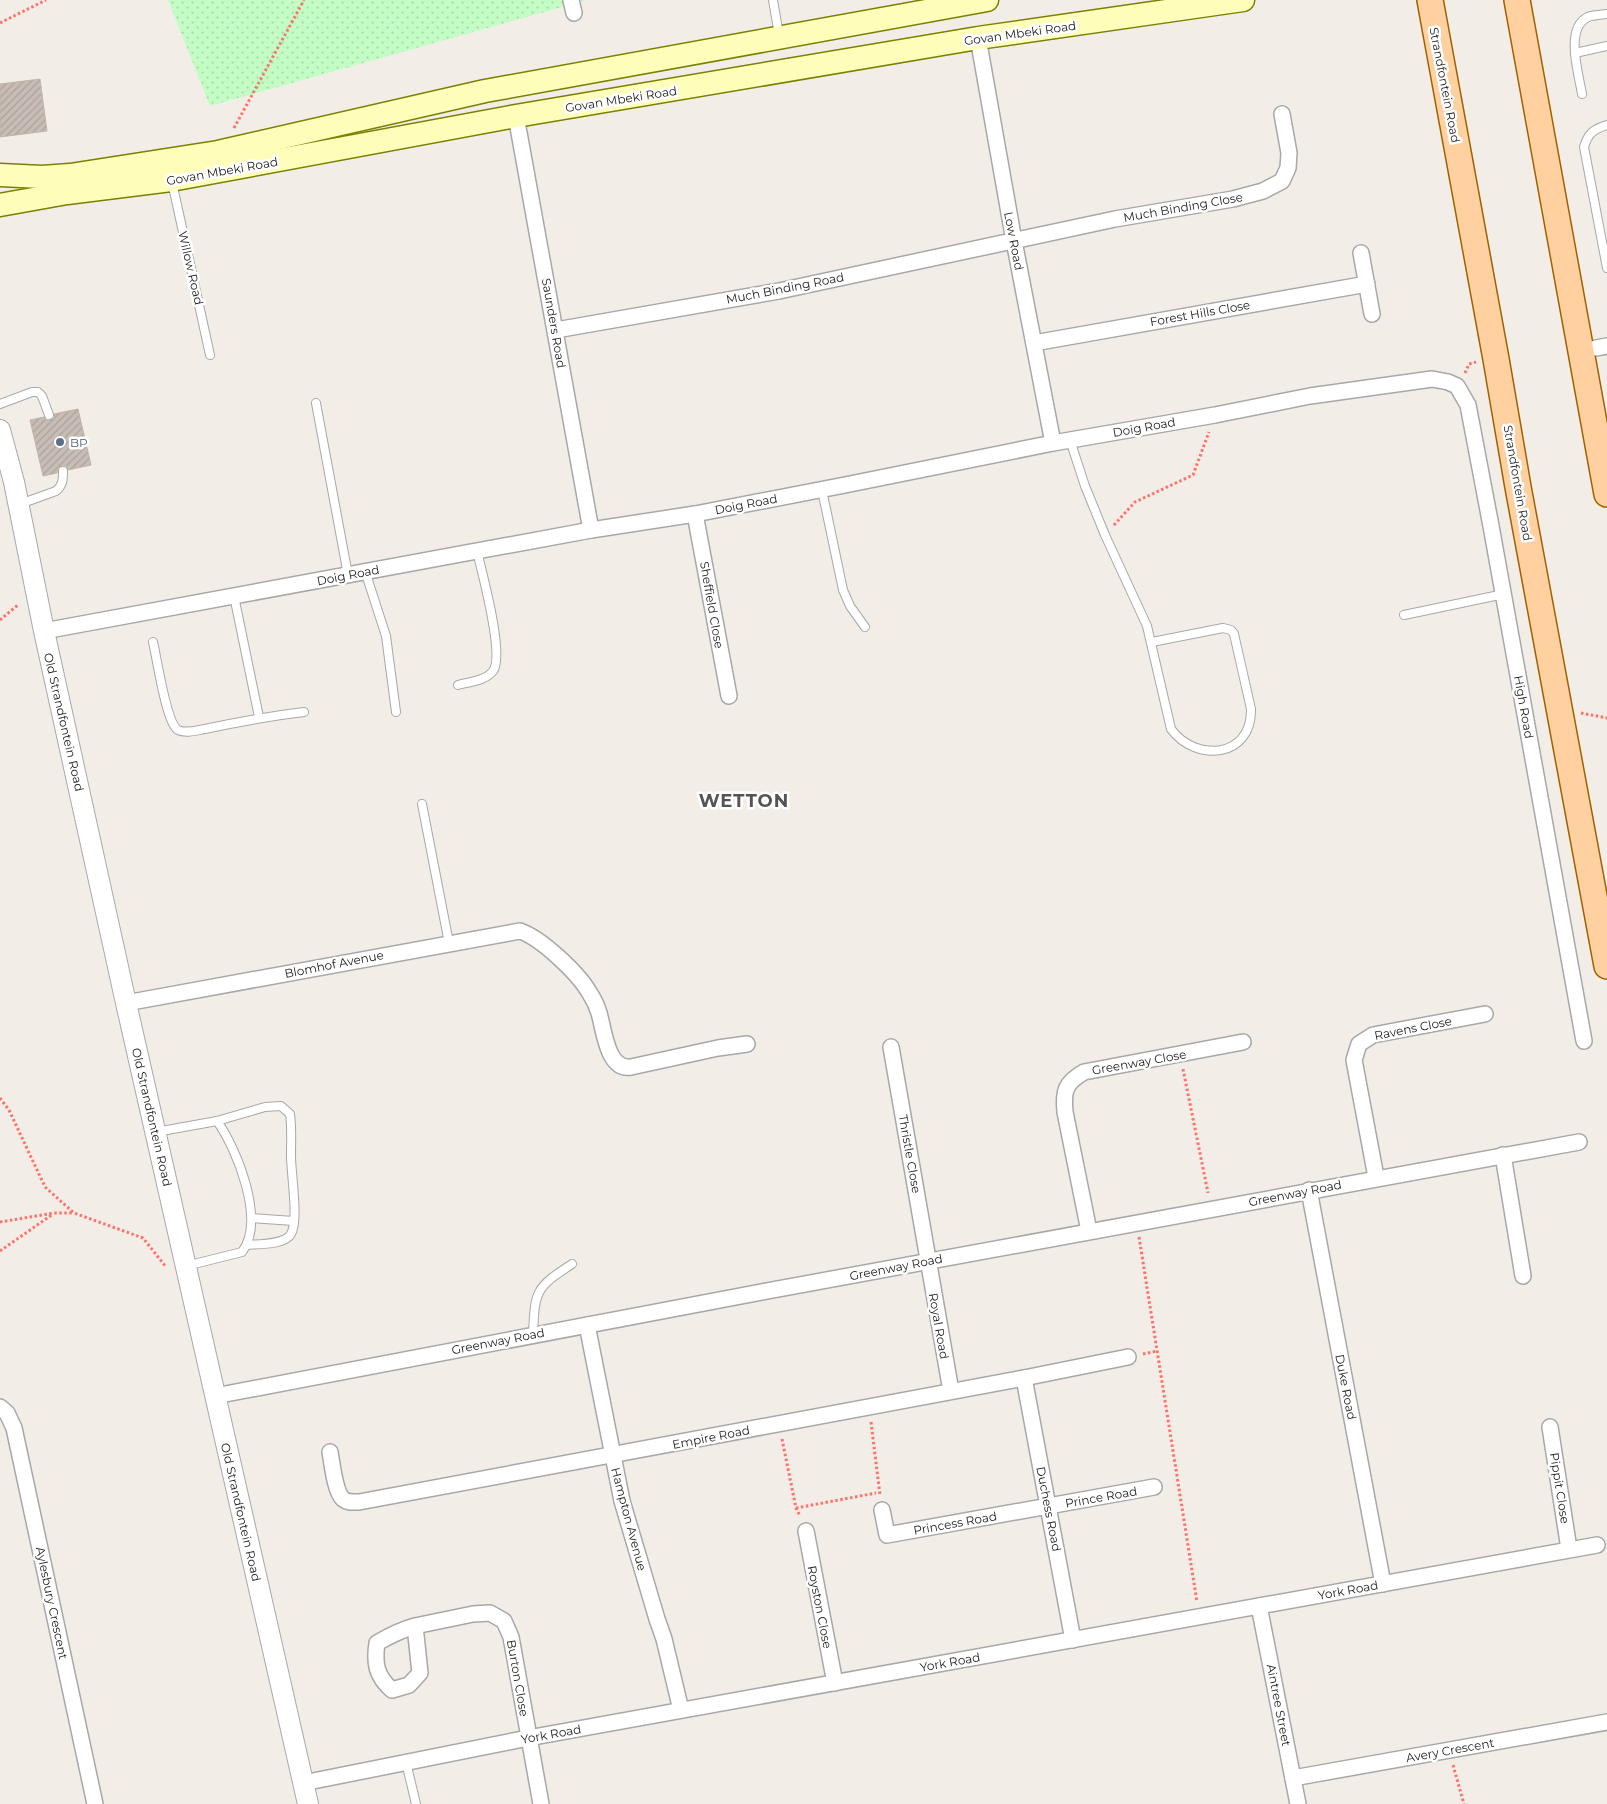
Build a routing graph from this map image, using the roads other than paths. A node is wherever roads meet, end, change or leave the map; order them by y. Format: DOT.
graph roads {
  1 [pos="773,0"];
  2 [pos="1243,0"];
  3 [pos="1430,0"];
  4 [pos="1517,0"];
  5 [pos="976,1"];
  6 [pos="1607,14"];
  7 [pos="780,37"];
  8 [pos="978,38"];
  9 [pos="1607,46"];
  10 [pos="1575,53"];
  11 [pos="1582,94"];
  12 [pos="1282,114"];
  13 [pos="516,116"];
  14 [pos="1607,125"];
  15 [pos="0,174"];
  16 [pos="171,180"];
  17 [pos="0,205"];
  18 [pos="1014,242"];
  19 [pos="1361,253"];
  20 [pos="1607,268"];
  21 [pos="1367,284"];
  22 [pos="1372,314"];
  23 [pos="556,330"];
  24 [pos="1034,343"];
  25 [pos="210,355"];
  26 [pos="1448,382"];
  27 [pos="0,404"];
  28 [pos="316,404"];
  29 [pos="49,415"];
  30 [pos="0,430"];
  31 [pos="1070,440"];
  32 [pos="1053,443"];
  33 [pos="63,471"];
  34 [pos="7,485"];
  35 [pos="822,490"];
  36 [pos="1607,494"];
  37 [pos="18,505"];
  38 [pos="695,514"];
  39 [pos="592,530"];
  40 [pos="477,551"];
  41 [pos="365,571"];
  42 [pos="348,575"];
  43 [pos="1504,594"];
  44 [pos="234,596"];
  45 [pos="1404,615"];
  46 [pos="865,627"];
  47 [pos="44,631"];
  48 [pos="153,642"];
  49 [pos="1152,642"];
  50 [pos="458,686"];
  51 [pos="729,696"];
  52 [pos="304,712"];
  53 [pos="396,712"];
  54 [pos="258,717"];
  55 [pos="422,804"];
  56 [pos="449,943"];
  57 [pos="1607,966"];
  58 [pos="126,1003"];
  59 [pos="1485,1014"];
  60 [pos="1584,1041"];
  61 [pos="1243,1042"];
  62 [pos="747,1044"];
  63 [pos="891,1047"];
  64 [pos="216,1121"];
  65 [pos="156,1132"];
  66 [pos="1579,1142"];
  67 [pos="1503,1155"];
  68 [pos="1376,1177"];
  69 [pos="1309,1190"];
  70 [pos="252,1218"];
  71 [pos="294,1221"];
  72 [pos="1089,1231"];
  73 [pos="247,1245"];
  74 [pos="927,1261"];
  75 [pos="572,1264"];
  76 [pos="178,1269"];
  77 [pos="1524,1276"];
  78 [pos="587,1325"];
  79 [pos="532,1334"];
  80 [pos="1128,1357"];
  81 [pos="1024,1378"];
  82 [pos="951,1391"];
  83 [pos="215,1396"];
  84 [pos="0,1406"];
  85 [pos="1550,1427"];
  86 [pos="330,1452"];
  87 [pos="613,1455"];
  88 [pos="1154,1487"];
  89 [pos="1049,1506"];
  90 [pos="882,1510"];
  91 [pos="806,1531"];
  92 [pos="1597,1545"];
  93 [pos="1569,1549"];
  94 [pos="1383,1584"];
  95 [pos="1259,1606"];
  96 [pos="415,1626"];
  97 [pos="1073,1640"];
  98 [pos="835,1683"];
  99 [pos="681,1710"];
  100 [pos="1607,1722"];
  101 [pos="528,1738"];
  102 [pos="406,1762"];
  103 [pos="1293,1778"];
  104 [pos="303,1783"];
  105 [pos="95,1804"];
  106 [pos="308,1804"];
  107 [pos="416,1804"];
  108 [pos="541,1804"];
  109 [pos="1298,1804"];
  1 -- 7 [label="lane"];
  2 -- 8 [label="main road, Govan Mbeki Road"];
  3 -- 57 [label="main road, Strandfontein Road"];
  4 -- 36 [label="main road"];
  5 -- 7 [label="main road, Govan Mbeki Road"];
  6 -- 10 [label="lane"];
  7 -- 15 [label="main road, Govan Mbeki Road"];
  8 -- 13 [label="main road, Govan Mbeki Road"];
  8 -- 18 [label="street, Low Road"];
  9 -- 10 [label="lane"];
  10 -- 11 [label="lane"];
  12 -- 18 [label="street, Much Binding Close"];
  13 -- 16 [label="main road, Govan Mbeki Road"];
  13 -- 23 [label="street, Saunders Road"];
  14 -- 20 [label="lane"];
  16 -- 17 [label="main road, Govan Mbeki Road"];
  16 -- 25 [label="lane, Willow Road"];
  18 -- 23 [label="street, Much Binding Road"];
  18 -- 24 [label="street, Low Road"];
  19 -- 21 [label="street"];
  21 -- 22 [label="street"];
  21 -- 24 [label="street, Forest Hills Close"];
  23 -- 39 [label="street, Saunders Road"];
  24 -- 32 [label="street, Low Road"];
  26 -- 31 [label="street, Doig Road"];
  26 -- 43 [label="street, High Road"];
  27 -- 29 [label="lane"];
  28 -- 42 [label="lane"];
  30 -- 34 [label="street, Old Strandfontein Road"];
  31 -- 32 [label="street, Doig Road"];
  31 -- 49 [label="lane"];
  32 -- 35 [label="street, Doig Road"];
  33 -- 37 [label="lane"];
  34 -- 37 [label="street, Old Strandfontein Road"];
  35 -- 38 [label="street, Doig Road"];
  35 -- 46 [label="lane"];
  37 -- 47 [label="street, Old Strandfontein Road"];
  38 -- 39 [label="street, Doig Road"];
  38 -- 51 [label="street, Sheffield Close"];
  39 -- 40 [label="street, Doig Road"];
  40 -- 41 [label="street, Doig Road"];
  40 -- 50 [label="lane"];
  41 -- 42 [label="street, Doig Road"];
  41 -- 53 [label="lane"];
  42 -- 44 [label="street, Doig Road"];
  43 -- 45 [label="lane"];
  43 -- 60 [label="street, High Road"];
  44 -- 47 [label="street, Doig Road"];
  44 -- 54 [label="lane"];
  47 -- 58 [label="street, Old Strandfontein Road"];
  48 -- 54 [label="lane"];
  49 -- 49 [label="lane"];
  52 -- 54 [label="lane"];
  55 -- 56 [label="lane"];
  56 -- 58 [label="street, Blomhof Avenue"];
  56 -- 62 [label="street, Blomhof Avenue"];
  58 -- 65 [label="street, Old Strandfontein Road"];
  59 -- 68 [label="street, Ravens Close"];
  61 -- 72 [label="street, Greenway Close"];
  63 -- 74 [label="street, Thristle Close"];
  64 -- 65 [label="lane"];
  64 -- 70 [label="lane"];
  64 -- 71 [label="lane"];
  65 -- 76 [label="street, Old Strandfontein Road"];
  66 -- 67 [label="street, Greenway Road"];
  67 -- 68 [label="street, Greenway Road"];
  67 -- 77 [label="street"];
  68 -- 69 [label="street, Greenway Road"];
  69 -- 72 [label="street, Greenway Road"];
  69 -- 94 [label="street, Duke Road"];
  70 -- 71 [label="lane"];
  70 -- 73 [label="lane"];
  71 -- 73 [label="lane"];
  72 -- 74 [label="street, Greenway Road"];
  73 -- 76 [label="lane"];
  74 -- 78 [label="street, Greenway Road"];
  74 -- 82 [label="street, Royal Road"];
  75 -- 79 [label="lane"];
  76 -- 83 [label="street, Old Strandfontein Road"];
  78 -- 79 [label="street, Greenway Road"];
  78 -- 87 [label="street, Hampton Avenue"];
  79 -- 83 [label="street, Greenway Road"];
  80 -- 81 [label="street, Empire Road"];
  81 -- 82 [label="street, Empire Road"];
  81 -- 89 [label="street, Duchess Road"];
  82 -- 87 [label="street, Empire Road"];
  83 -- 104 [label="street, Old Strandfontein Road"];
  84 -- 105 [label="street, Aylesbury Crescent"];
  85 -- 93 [label="street, Pippit Close"];
  86 -- 87 [label="street, Empire Road"];
  87 -- 99 [label="street, Hampton Avenue"];
  88 -- 89 [label="street, Prince Road"];
  89 -- 90 [label="street, Princess Road"];
  89 -- 97 [label="street, Duchess Road"];
  91 -- 98 [label="street, Royston Close"];
  92 -- 93 [label="street, York Road"];
  93 -- 94 [label="street, York Road"];
  94 -- 95 [label="street, York Road"];
  95 -- 97 [label="street, York Road"];
  95 -- 103 [label="street, Aintree Street"];
  96 -- 101 [label="street, Burton Close"];
  97 -- 98 [label="street, York Road"];
  98 -- 99 [label="street, York Road"];
  99 -- 101 [label="street, York Road"];
  100 -- 103 [label="street, Avery Crescent"];
  101 -- 102 [label="street, York Road"];
  101 -- 108 [label="street, Burton Close"];
  102 -- 104 [label="street, York Road"];
  102 -- 107 [label="lane"];
  103 -- 109 [label="street, Aintree Street"];
  104 -- 106 [label="street, Old Strandfontein Road"];
}
